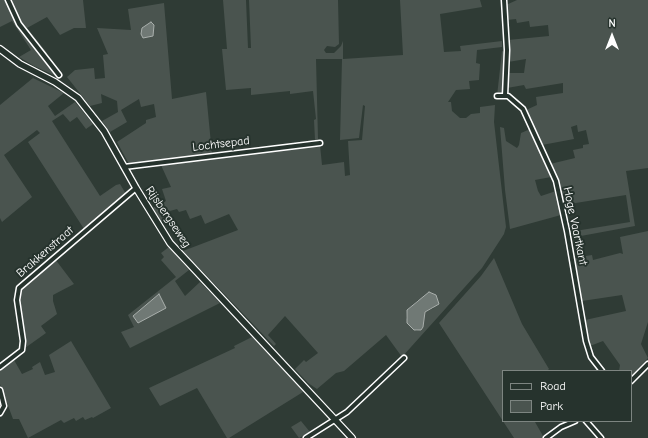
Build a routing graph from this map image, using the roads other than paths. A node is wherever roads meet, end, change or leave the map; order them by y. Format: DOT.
graph roads {
  1 [pos="8,0"];
  2 [pos="504,0"];
  3 [pos="0,49"];
  4 [pos="59,75"];
  5 [pos="497,96"];
  6 [pos="505,96"];
  7 [pos="320,143"];
  8 [pos="124,167"];
  9 [pos="136,188"];
  10 [pos="404,358"];
  11 [pos="648,364"];
  12 [pos="0,367"];
  13 [pos="601,370"];
  14 [pos="632,380"];
  15 [pos="0,390"];
  16 [pos="0,413"];
  17 [pos="336,420"];
  18 [pos="573,422"];
  19 [pos="587,422"];
  20 [pos="306,438"];
  21 [pos="352,438"];
  22 [pos="546,438"];
  23 [pos="601,438"];
  1 -- 4 [label="street"];
  2 -- 6 [label="street"];
  3 -- 8 [label="main road, Rijsbergseweg"];
  5 -- 6 [label="street"];
  6 -- 13 [label="street, Hoge Vaartkant"];
  7 -- 8 [label="street, Lochtsepad"];
  8 -- 9 [label="main road, Rijsbergseweg"];
  9 -- 12 [label="street, Brakkenstraat"];
  9 -- 17 [label="main road, Rijsbergseweg"];
  10 -- 17 [label="street"];
  11 -- 14 [label="street"];
  15 -- 16 [label="street"];
  17 -- 20 [label="street"];
  17 -- 21 [label="main road, Rijsbergseweg"];
  18 -- 22 [label="street"];
  19 -- 23 [label="street"];
}
